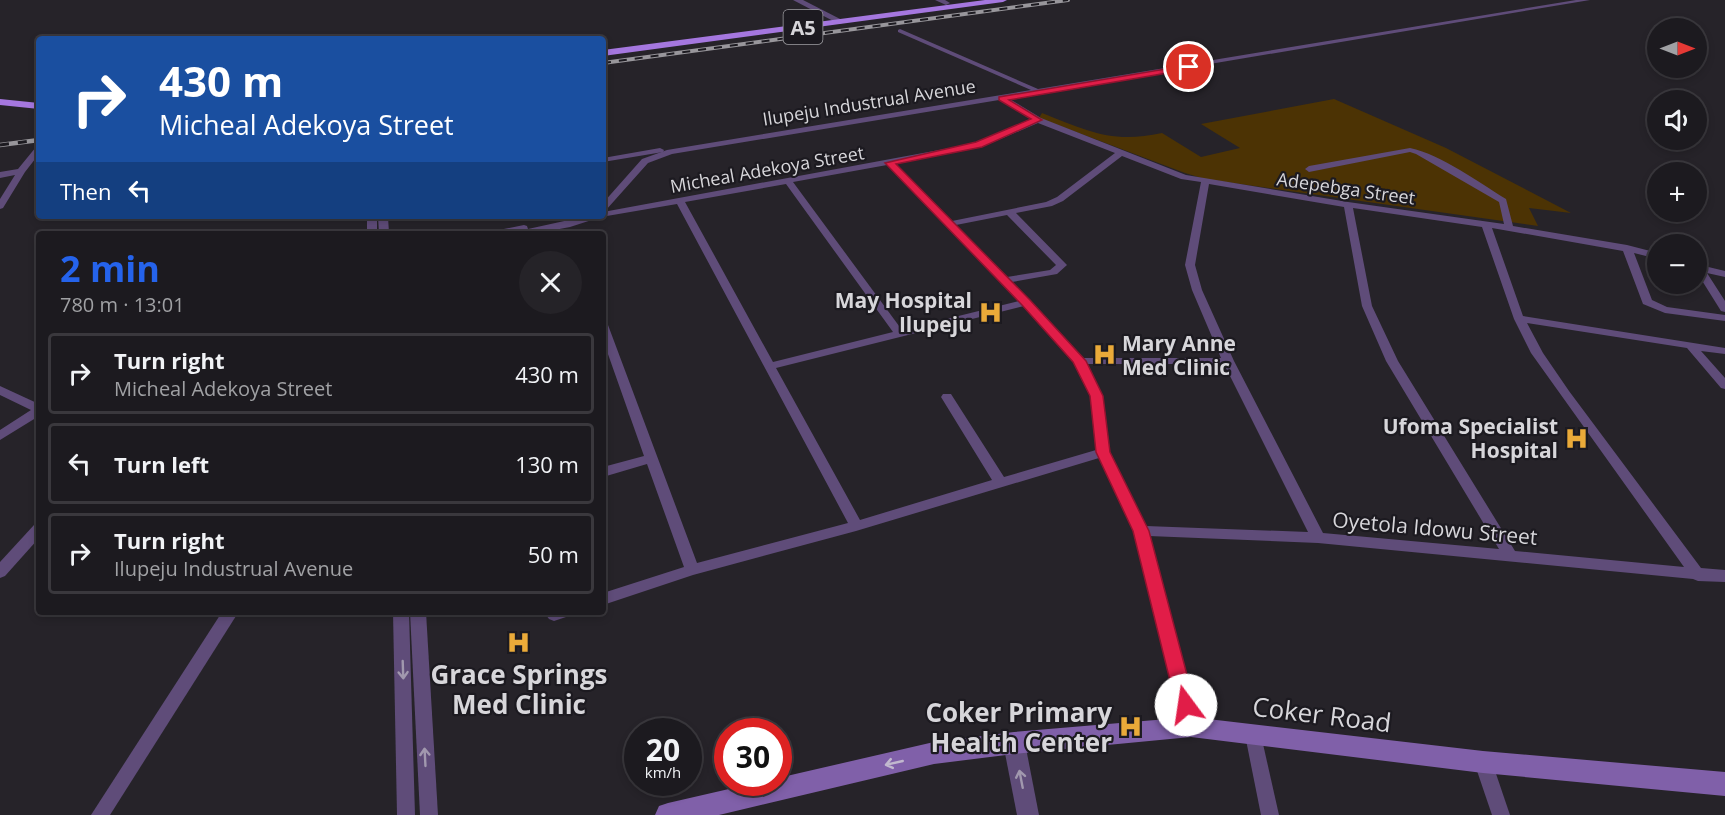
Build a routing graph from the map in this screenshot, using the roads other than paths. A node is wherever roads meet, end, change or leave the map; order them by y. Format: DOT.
graph roads {
  1 [pos="796,0"];
  2 [pos="968,0"];
  3 [pos="1003,0"];
  4 [pos="1566,0"];
  5 [pos="1587,0"];
  6 [pos="943,1"];
  7 [pos="839,20"];
  8 [pos="900,31"];
  9 [pos="606,51"];
  10 [pos="1035,89"];
  11 [pos="1002,98"];
  12 [pos="0,102"];
  13 [pos="36,106"];
  14 [pos="0,108"];
  15 [pos="36,112"];
  16 [pos="1038,120"];
  17 [pos="36,153"];
  18 [pos="1120,153"];
  19 [pos="606,160"];
  20 [pos="890,163"];
  21 [pos="1309,169"];
  22 [pos="21,171"];
  23 [pos="0,174"];
  24 [pos="788,181"];
  25 [pos="1205,182"];
  26 [pos="680,201"];
  27 [pos="606,205"];
  28 [pos="1348,205"];
  29 [pos="0,206"];
  30 [pos="1010,213"];
  31 [pos="606,214"];
  32 [pos="557,219"];
  33 [pos="588,219"];
  34 [pos="950,224"];
  35 [pos="1486,225"];
  36 [pos="1509,228"];
  37 [pos="506,231"];
  38 [pos="534,231"];
  39 [pos="1627,248"];
  40 [pos="1647,253"];
  41 [pos="1707,269"];
  42 [pos="1725,274"];
  43 [pos="1005,280"];
  44 [pos="1707,281"];
  45 [pos="1026,302"];
  46 [pos="1725,309"];
  47 [pos="1725,318"];
  48 [pos="1519,319"];
  49 [pos="899,333"];
  50 [pos="606,334"];
  51 [pos="1691,346"];
  52 [pos="1725,351"];
  53 [pos="1079,361"];
  54 [pos="1228,361"];
  55 [pos="770,366"];
  56 [pos="1725,385"];
  57 [pos="0,390"];
  58 [pos="947,397"];
  59 [pos="36,408"];
  60 [pos="36,411"];
  61 [pos="0,436"];
  62 [pos="1103,452"];
  63 [pos="650,459"];
  64 [pos="606,471"];
  65 [pos="1000,482"];
  66 [pos="855,526"];
  67 [pos="1141,531"];
  68 [pos="36,533"];
  69 [pos="1318,538"];
  70 [pos="1510,555"];
  71 [pos="692,570"];
  72 [pos="0,572"];
  73 [pos="1698,574"];
  74 [pos="1725,576"];
  75 [pos="606,598"];
  76 [pos="401,615"];
  77 [pos="418,615"];
  78 [pos="228,616"];
  79 [pos="1191,727"];
  80 [pos="1253,735"];
  81 [pos="1014,743"];
  82 [pos="1483,762"];
  83 [pos="1725,784"];
  84 [pos="100,815"];
  85 [pos="406,815"];
  86 [pos="429,815"];
  87 [pos="668,815"];
  88 [pos="1028,815"];
  89 [pos="1270,815"];
  90 [pos="1501,815"];
  1 -- 7 [label="street"];
  2 -- 6 [label="highway, A5"];
  3 -- 7 [label="highway, A5"];
  4 -- 10 [label="street, Ilupeju Industrual Avenue"];
  5 -- 11 [label="street, Ilupeju Industrual Avenue"];
  6 -- 7 [label="highway, A5"];
  7 -- 9 [label="highway, A5"];
  8 -- 10 [label="street"];
  10 -- 19 [label="street, Ilupeju Industrual Avenue"];
  11 -- 16 [label="street, Adepebga Street"];
  11 -- 27 [label="street, Ilupeju Industrual Avenue"];
  12 -- 13 [label="highway"];
  14 -- 15 [label="highway"];
  16 -- 18 [label="street, Adepebga Street"];
  16 -- 20 [label="street, Micheal Adekoya Street"];
  17 -- 22 [label="street"];
  18 -- 25 [label="street, Adepebga Street"];
  18 -- 30 [label="street"];
  20 -- 24 [label="street, Micheal Adekoya Street"];
  20 -- 34 [label="street"];
  21 -- 36 [label="street"];
  22 -- 23 [label="street"];
  22 -- 29 [label="street"];
  24 -- 26 [label="street, Micheal Adekoya Street"];
  24 -- 49 [label="street"];
  25 -- 28 [label="street, Adepebga Street"];
  25 -- 54 [label="street"];
  26 -- 31 [label="street, Micheal Adekoya Street"];
  26 -- 55 [label="street"];
  28 -- 35 [label="street, Adepebga Street"];
  28 -- 70 [label="street"];
  30 -- 34 [label="street"];
  30 -- 43 [label="street"];
  32 -- 37 [label="street"];
  33 -- 38 [label="street"];
  34 -- 43 [label="street"];
  35 -- 36 [label="street, Adepebga Street"];
  35 -- 48 [label="street"];
  36 -- 39 [label="street, Adepebga Street"];
  39 -- 40 [label="street, Adepebga Street"];
  39 -- 47 [label="street"];
  41 -- 42 [label="street"];
  43 -- 45 [label="street"];
  44 -- 46 [label="street"];
  45 -- 49 [label="street"];
  45 -- 53 [label="street"];
  48 -- 51 [label="street"];
  48 -- 73 [label="street"];
  49 -- 55 [label="street"];
  50 -- 63 [label="street"];
  51 -- 52 [label="street"];
  51 -- 56 [label="street"];
  53 -- 54 [label="street"];
  53 -- 62 [label="street"];
  54 -- 69 [label="street"];
  55 -- 66 [label="street"];
  57 -- 59 [label="street"];
  58 -- 65 [label="street"];
  60 -- 61 [label="street"];
  62 -- 65 [label="street"];
  62 -- 67 [label="street"];
  63 -- 64 [label="street"];
  63 -- 71 [label="street"];
  65 -- 66 [label="street"];
  66 -- 71 [label="street"];
  67 -- 69 [label="street, Oyetola Idowu Street"];
  67 -- 79 [label="street"];
  68 -- 72 [label="street"];
  69 -- 70 [label="street, Oyetola Idowu Street"];
  70 -- 73 [label="street, Oyetola Idowu Street"];
  71 -- 75 [label="street"];
  73 -- 74 [label="street, Oyetola Idowu Street"];
  76 -- 85 [label="street, one-way"];
  86 -- 77 [label="street, one-way"];
  78 -- 84 [label="street"];
  79 -- 80 [label="main road, Coker Road"];
  79 -- 81 [label="main road, Coker Road"];
  80 -- 82 [label="main road, Coker Road"];
  80 -- 89 [label="street"];
  81 -- 87 [label="main road, Coker Road, one-way"];
  88 -- 81 [label="street, one-way"];
  82 -- 83 [label="main road, Coker Road"];
  82 -- 90 [label="street"];
}
